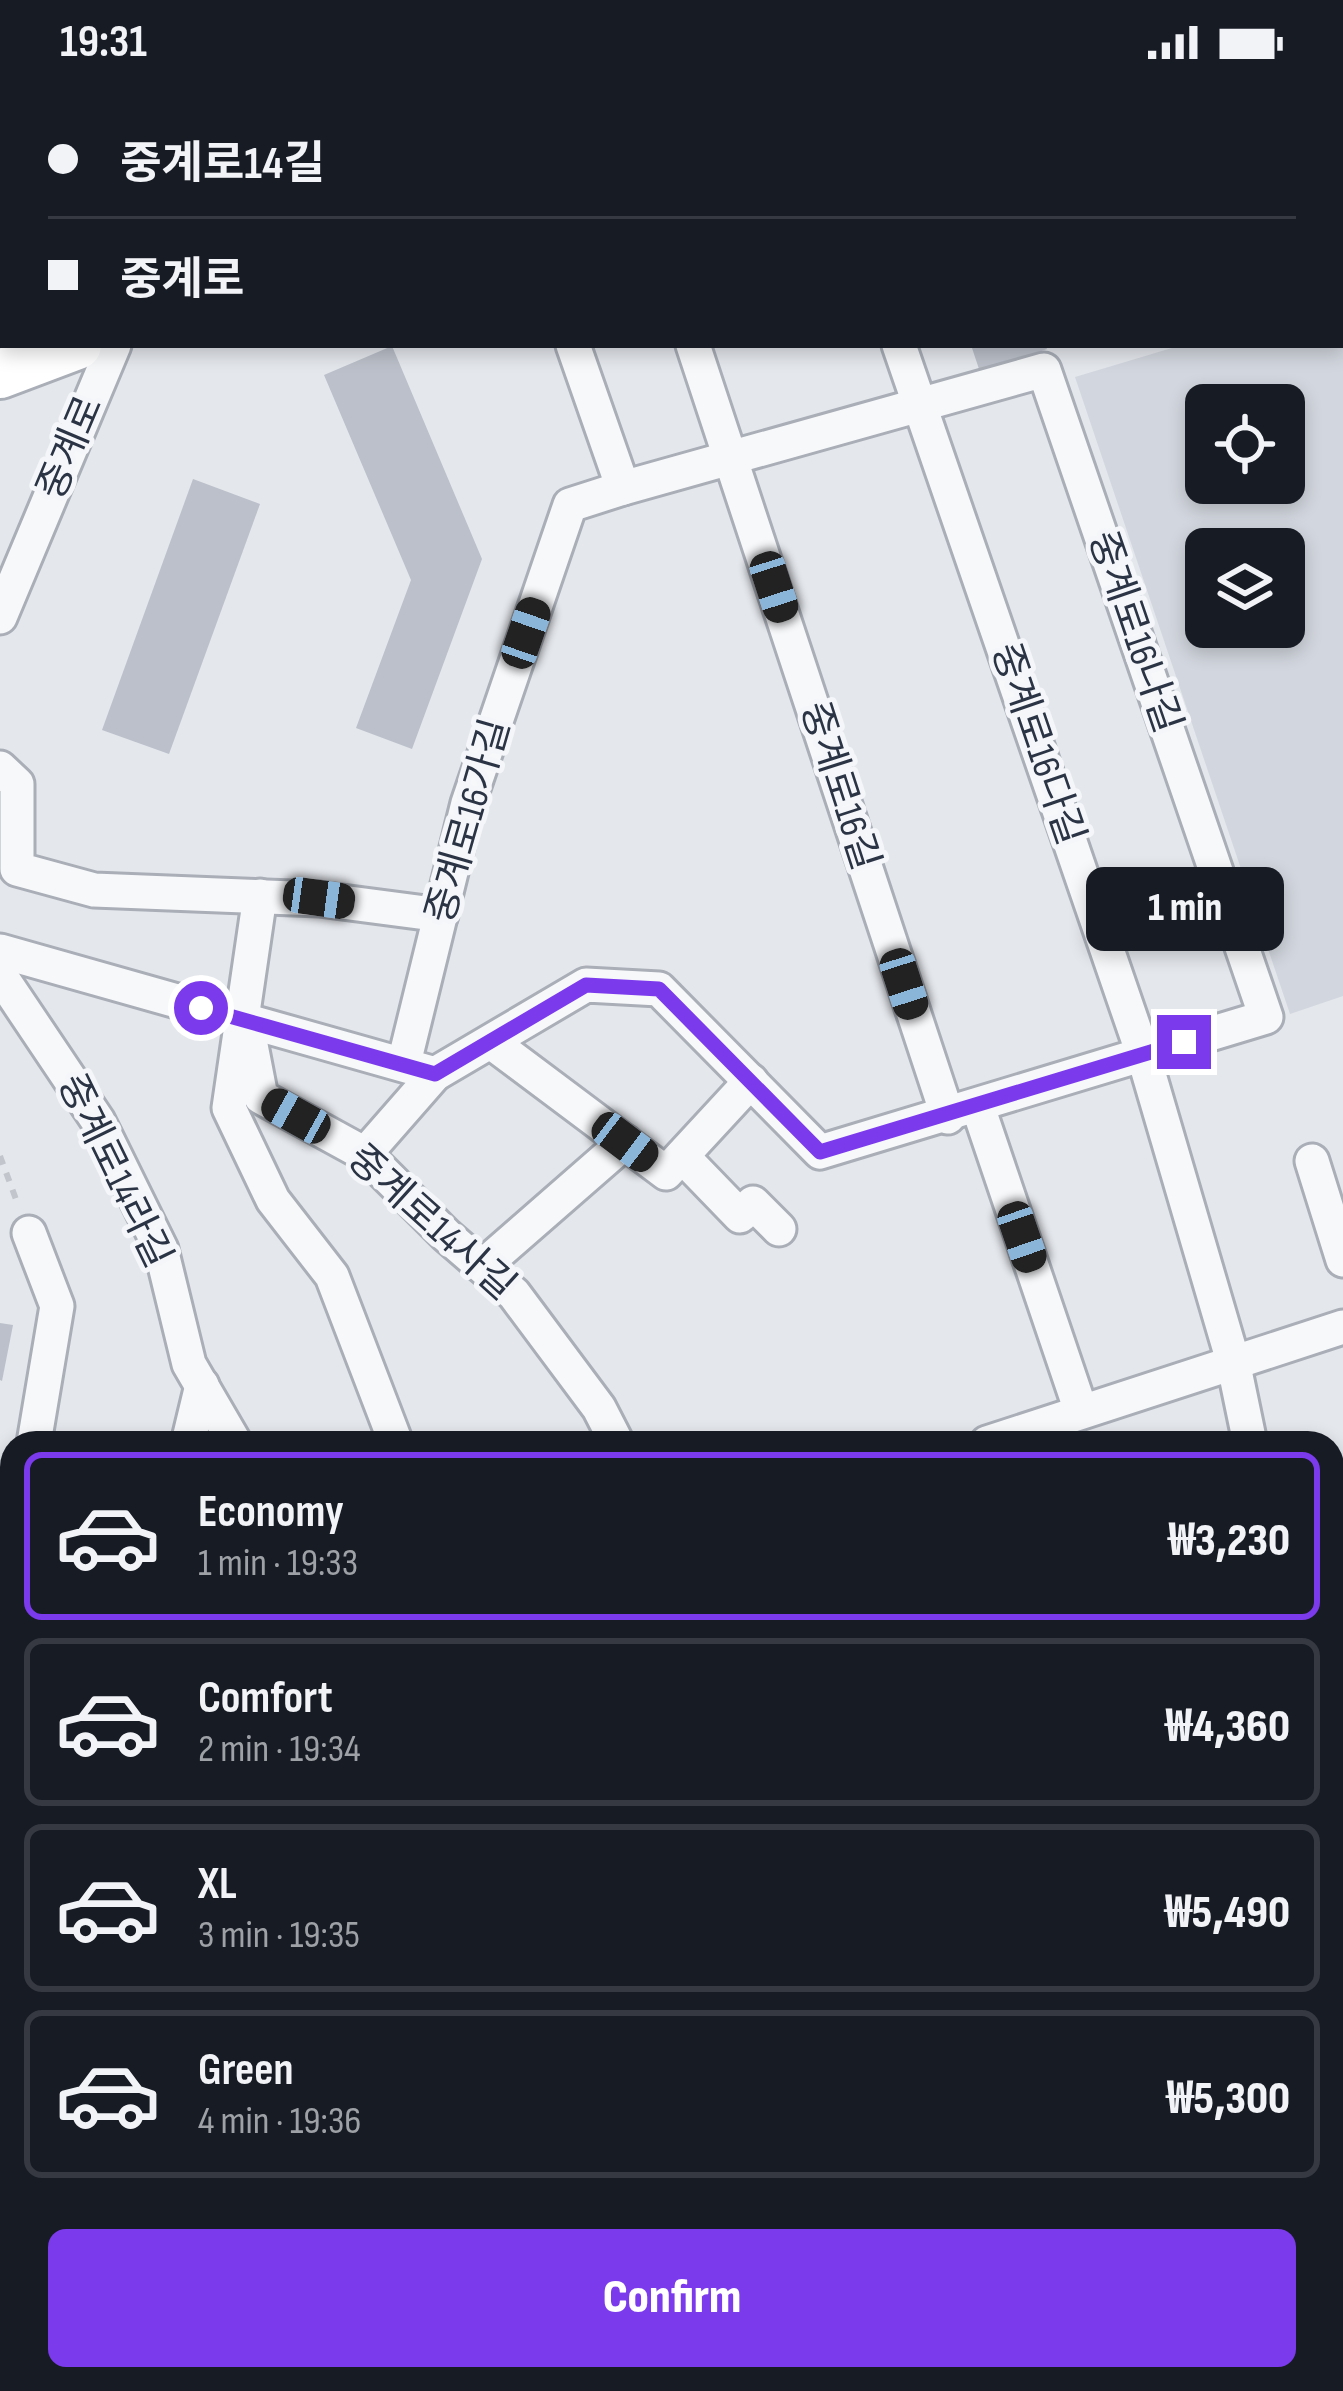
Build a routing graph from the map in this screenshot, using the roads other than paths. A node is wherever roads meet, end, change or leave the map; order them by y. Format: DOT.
graph roads {
  1 [pos="69,348"];
  2 [pos="113,348"];
  3 [pos="574,348"];
  4 [pos="694,348"];
  5 [pos="900,348"];
  6 [pos="0,374"];
  7 [pos="920,403"];
  8 [pos="731,454"];
  9 [pos="623,488"];
  10 [pos="0,616"];
  11 [pos="0,768"];
  12 [pos="260,896"];
  13 [pos="441,915"];
  14 [pos="0,951"];
  15 [pos="0,975"];
  16 [pos="246,1020"];
  17 [pos="491,1042"];
  18 [pos="1143,1054"];
  19 [pos="420,1069"];
  20 [pos="751,1081"];
  21 [pos="963,1112"];
  22 [pos="625,1142"];
  23 [pos="365,1154"];
  24 [pos="682,1156"];
  25 [pos="1312,1161"];
  26 [pos="779,1229"];
  27 [pos="29,1233"];
  28 [pos="1343,1260"];
  29 [pos="483,1266"];
  30 [pos="1343,1327"];
  31 [pos="1233,1361"];
  32 [pos="202,1385"];
  33 [pos="1081,1411"];
  34 [pos="36,1431"];
  35 [pos="191,1431"];
  36 [pos="228,1431"];
  37 [pos="391,1431"];
  38 [pos="611,1431"];
  39 [pos="1022,1431"];
  40 [pos="1248,1431"];
  1 -- 6 [label="street, 중계로"];
  2 -- 10 [label="street, 중계로"];
  3 -- 9 [label="street"];
  4 -- 8 [label="street, 중계로16길"];
  5 -- 7 [label="street"];
  7 -- 8 [label="street, 중계로16나길"];
  7 -- 18 [label="street, 중계로16다길"];
  7 -- 18 [label="street, 중계로16나길"];
  8 -- 9 [label="street"];
  8 -- 21 [label="street, 중계로16길"];
  9 -- 13 [label="street, 중계로16가길"];
  11 -- 12 [label="street"];
  12 -- 13 [label="street"];
  12 -- 16 [label="street"];
  13 -- 19 [label="street, 중계로16가길"];
  14 -- 16 [label="street"];
  15 -- 32 [label="street, 중계로14라길"];
  16 -- 19 [label="street"];
  16 -- 23 [label="street, 중계로14사길"];
  16 -- 37 [label="street"];
  17 -- 19 [label="street"];
  17 -- 20 [label="street"];
  17 -- 22 [label="street"];
  18 -- 21 [label="street"];
  18 -- 31 [label="street, 중계로16다길"];
  19 -- 23 [label="street"];
  20 -- 21 [label="street"];
  20 -- 24 [label="street"];
  21 -- 33 [label="street, 중계로16길"];
  22 -- 24 [label="street"];
  22 -- 29 [label="street"];
  23 -- 29 [label="street, 중계로14사길"];
  24 -- 26 [label="street"];
  25 -- 28 [label="street"];
  27 -- 34 [label="street"];
  29 -- 38 [label="street, 중계로14사길"];
  30 -- 31 [label="street"];
  31 -- 33 [label="street"];
  31 -- 40 [label="street, 중계로16다길"];
  32 -- 35 [label="street"];
  32 -- 36 [label="street, 중계로14라길"];
  33 -- 39 [label="street"];
}
